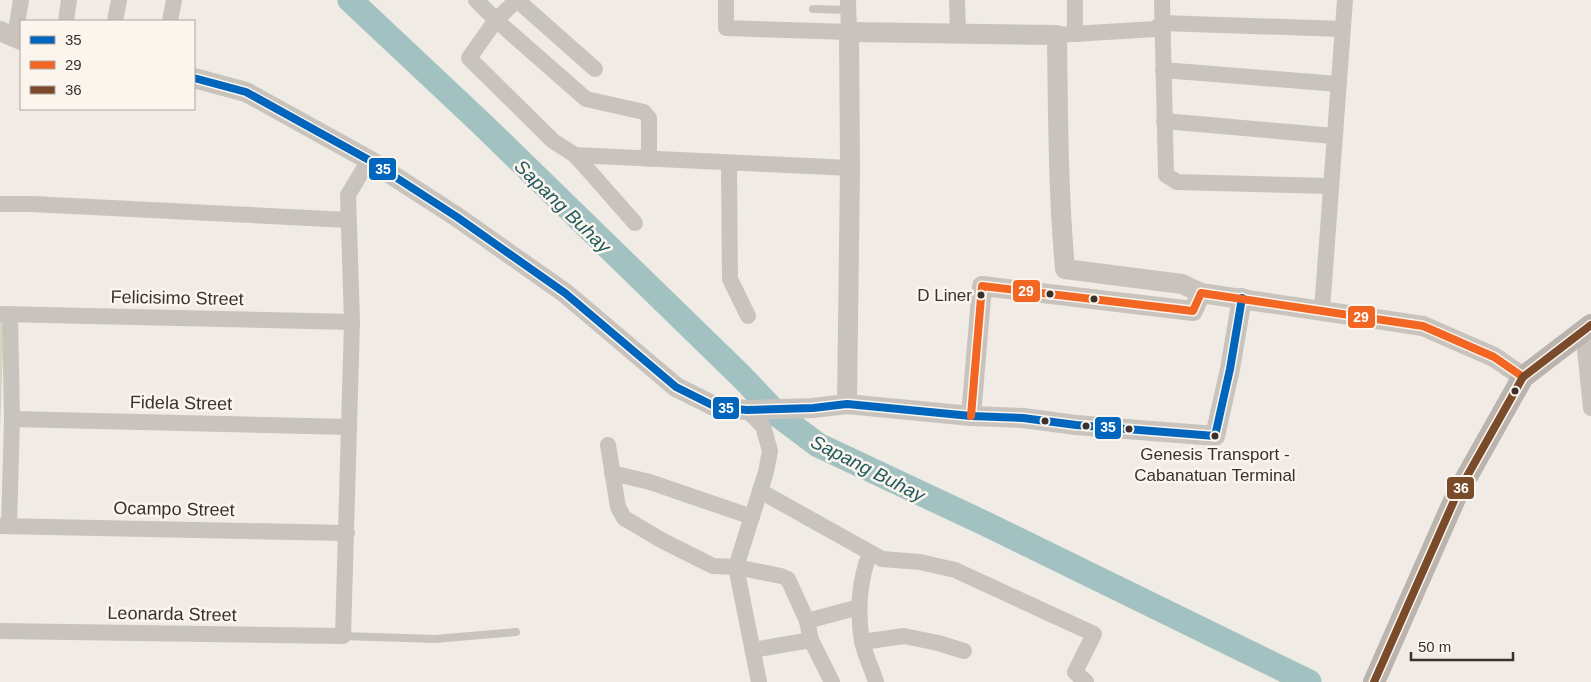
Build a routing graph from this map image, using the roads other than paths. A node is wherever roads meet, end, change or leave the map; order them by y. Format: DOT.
graph roads {
  1 [pos="20,0"];
  2 [pos="69,0"];
  3 [pos="119,0"];
  4 [pos="174,0"];
  5 [pos="476,0"];
  6 [pos="726,0"];
  7 [pos="956,0"];
  8 [pos="1075,0"];
  9 [pos="1162,0"];
  10 [pos="1345,0"];
  11 [pos="848,5"];
  12 [pos="813,10"];
  13 [pos="66,20"];
  14 [pos="115,20"];
  15 [pos="170,20"];
  16 [pos="496,20"];
  17 [pos="1162,23"];
  18 [pos="1342,29"];
  19 [pos="849,32"];
  20 [pos="958,33"];
  21 [pos="1066,34"];
  22 [pos="12,36"];
  23 [pos="595,69"];
  24 [pos="1163,70"];
  25 [pos="195,78"];
  26 [pos="1338,84"];
  27 [pos="1164,121"];
  28 [pos="1334,136"];
  29 [pos="575,156"];
  30 [pos="649,159"];
  31 [pos="369,160"];
  32 [pos="729,163"];
  33 [pos="850,168"];
  34 [pos="1330,186"];
  35 [pos="0,204"];
  36 [pos="349,220"];
  37 [pos="635,223"];
  38 [pos="1201,293"];
  39 [pos="1242,298"];
  40 [pos="1322,310"];
  41 [pos="5,314"];
  42 [pos="748,316"];
  43 [pos="352,322"];
  44 [pos="1587,328"];
  45 [pos="1523,377"];
  46 [pos="847,404"];
  47 [pos="1591,408"];
  48 [pos="753,410"];
  49 [pos="971,416"];
  50 [pos="12,419"];
  51 [pos="349,428"];
  52 [pos="608,444"];
  53 [pos="612,473"];
  54 [pos="760,491"];
  55 [pos="752,517"];
  56 [pos="4,526"];
  57 [pos="347,533"];
  58 [pos="870,553"];
  59 [pos="736,567"];
  60 [pos="859,607"];
  61 [pos="807,621"];
  62 [pos="0,631"];
  63 [pos="516,632"];
  64 [pos="343,636"];
  65 [pos="811,640"];
  66 [pos="862,642"];
  67 [pos="753,650"];
  68 [pos="964,651"];
  69 [pos="759,682"];
  70 [pos="832,682"];
  71 [pos="876,682"];
  72 [pos="1086,682"];
  73 [pos="1374,682"];
  1 -- 22 [label="street"];
  2 -- 13 [label="street"];
  3 -- 14 [label="street"];
  4 -- 15 [label="street"];
  5 -- 16 [label="street"];
  6 -- 19 [label="street"];
  7 -- 20 [label="street"];
  8 -- 21 [label="street"];
  9 -- 17 [label="street"];
  10 -- 18 [label="street"];
  11 -- 12 [label="lane"];
  11 -- 19 [label="street"];
  16 -- 23 [label="street"];
  16 -- 29 [label="street"];
  16 -- 30 [label="street"];
  17 -- 18 [label="street"];
  17 -- 21 [label="street"];
  17 -- 24 [label="street"];
  18 -- 26 [label="street"];
  19 -- 20 [label="street"];
  19 -- 33 [label="street"];
  20 -- 21 [label="street"];
  21 -- 38 [label="street"];
  24 -- 26 [label="street"];
  24 -- 27 [label="street"];
  25 -- 31 [label="street"];
  26 -- 28 [label="street"];
  27 -- 28 [label="street"];
  27 -- 34 [label="street"];
  28 -- 34 [label="street"];
  29 -- 30 [label="street"];
  29 -- 37 [label="street"];
  30 -- 32 [label="street"];
  31 -- 36 [label="street"];
  31 -- 48 [label="street"];
  32 -- 33 [label="street"];
  32 -- 42 [label="street"];
  33 -- 46 [label="street"];
  34 -- 40 [label="street"];
  35 -- 36 [label="street"];
  36 -- 43 [label="street"];
  38 -- 39 [label="street"];
  38 -- 49 [label="street"];
  39 -- 40 [label="street"];
  39 -- 49 [label="street"];
  40 -- 45 [label="street"];
  41 -- 43 [label="street, Felicisimo Street"];
  41 -- 50 [label="street"];
  43 -- 51 [label="street"];
  44 -- 45 [label="main road"];
  44 -- 47 [label="street"];
  45 -- 73 [label="main road"];
  46 -- 48 [label="street"];
  46 -- 49 [label="street"];
  48 -- 54 [label="street"];
  50 -- 51 [label="street, Fidela Street"];
  50 -- 56 [label="street"];
  51 -- 57 [label="street"];
  52 -- 53 [label="street"];
  53 -- 55 [label="street"];
  53 -- 59 [label="street"];
  54 -- 55 [label="street"];
  54 -- 58 [label="street"];
  55 -- 59 [label="street"];
  56 -- 57 [label="street, Ocampo Street"];
  57 -- 64 [label="street"];
  58 -- 60 [label="street"];
  58 -- 72 [label="street"];
  59 -- 61 [label="street"];
  59 -- 67 [label="street"];
  60 -- 61 [label="street"];
  60 -- 66 [label="street"];
  61 -- 65 [label="street"];
  62 -- 64 [label="street, Leonarda Street"];
  63 -- 64 [label="lane"];
  65 -- 67 [label="street"];
  65 -- 70 [label="street"];
  66 -- 68 [label="street"];
  66 -- 71 [label="street"];
  67 -- 69 [label="street"];
}
